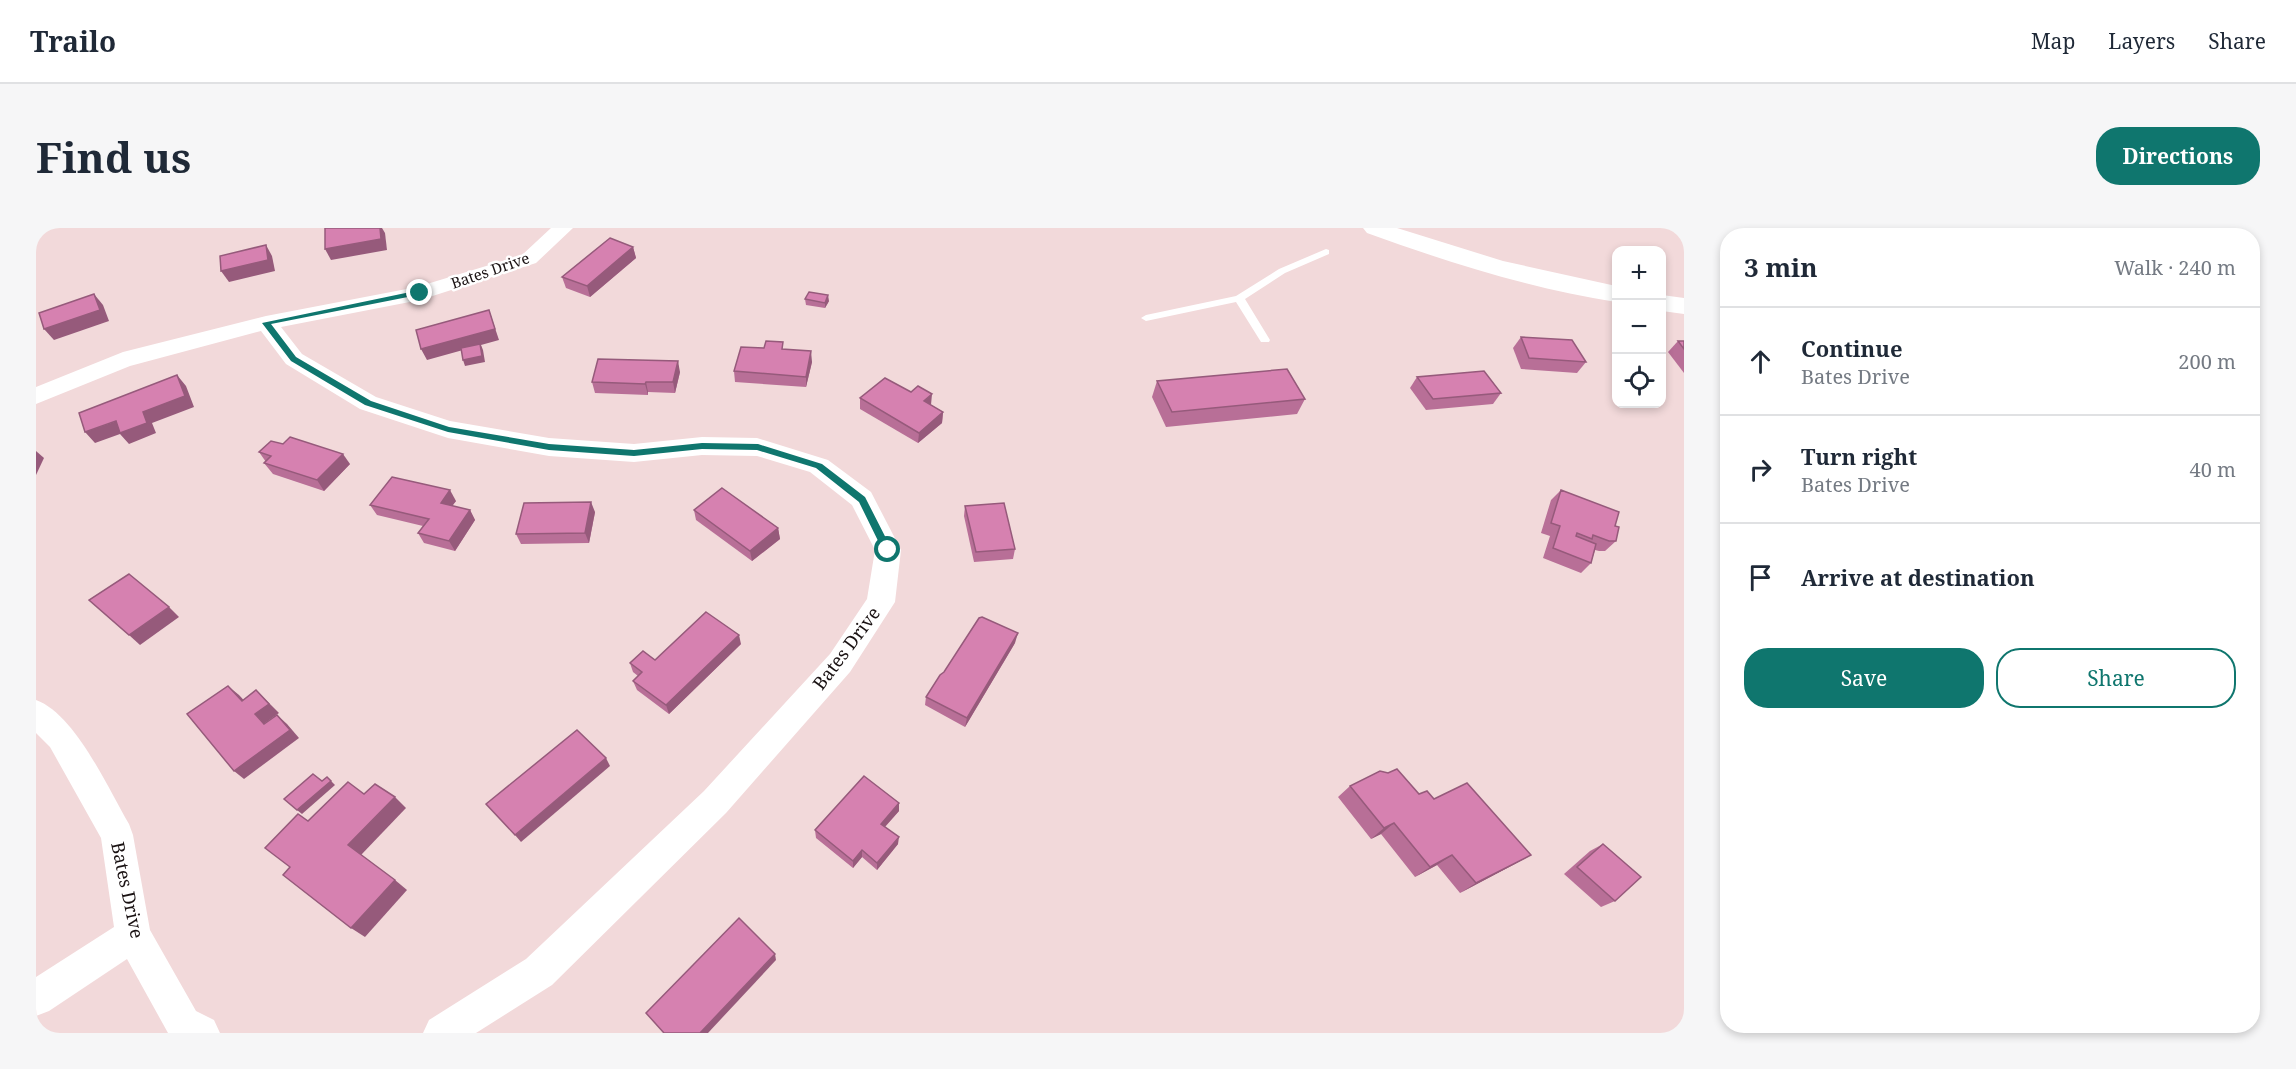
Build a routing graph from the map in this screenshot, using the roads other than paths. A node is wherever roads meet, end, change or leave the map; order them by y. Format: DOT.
graph roads {
  1 [pos="563,228"];
  2 [pos="1375,228"];
  3 [pos="1326,252"];
  4 [pos="1612,293"];
  5 [pos="1239,298"];
  6 [pos="1666,304"];
  7 [pos="1684,306"];
  8 [pos="1146,318"];
  9 [pos="266,323"];
  10 [pos="1265,340"];
  11 [pos="36,396"];
  12 [pos="36,713"];
  13 [pos="134,934"];
  14 [pos="36,998"];
  15 [pos="201,1033"];
  16 [pos="442,1033"];
  1 -- 9 [label="street, Bates Drive"];
  2 -- 4 [label="street"];
  3 -- 5 [label="lane"];
  5 -- 8 [label="lane"];
  5 -- 10 [label="lane"];
  6 -- 7 [label="street"];
  9 -- 11 [label="street, Bates Drive"];
  9 -- 16 [label="street, Bates Drive"];
  12 -- 13 [label="street, Bates Drive"];
  13 -- 14 [label="street"];
  13 -- 15 [label="street, Bates Drive"];
}
